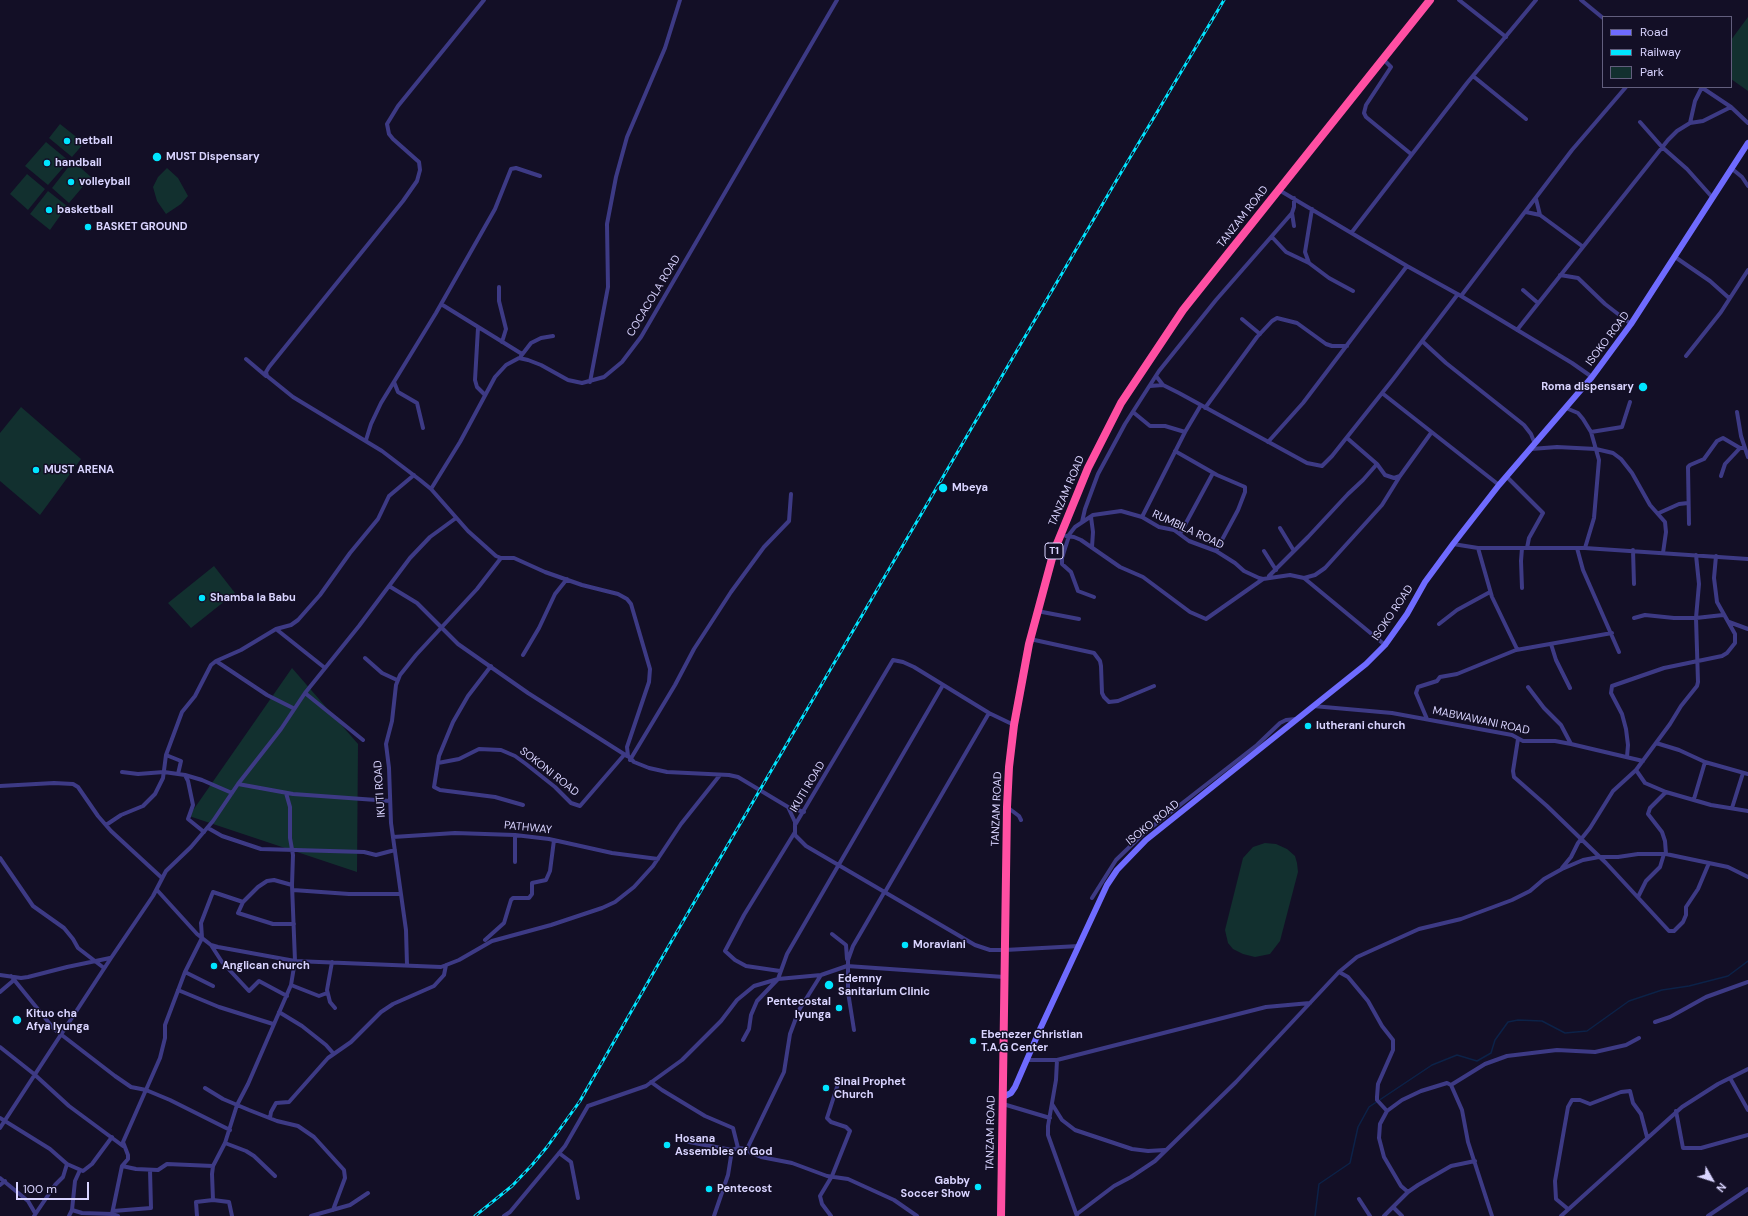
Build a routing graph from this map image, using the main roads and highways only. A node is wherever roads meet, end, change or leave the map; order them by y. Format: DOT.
graph roads {
  1 [pos="1430,0"];
  2 [pos="1001,1216"];
  1 -- 2 [label="highway, TANZAM ROAD / T1"];
}
